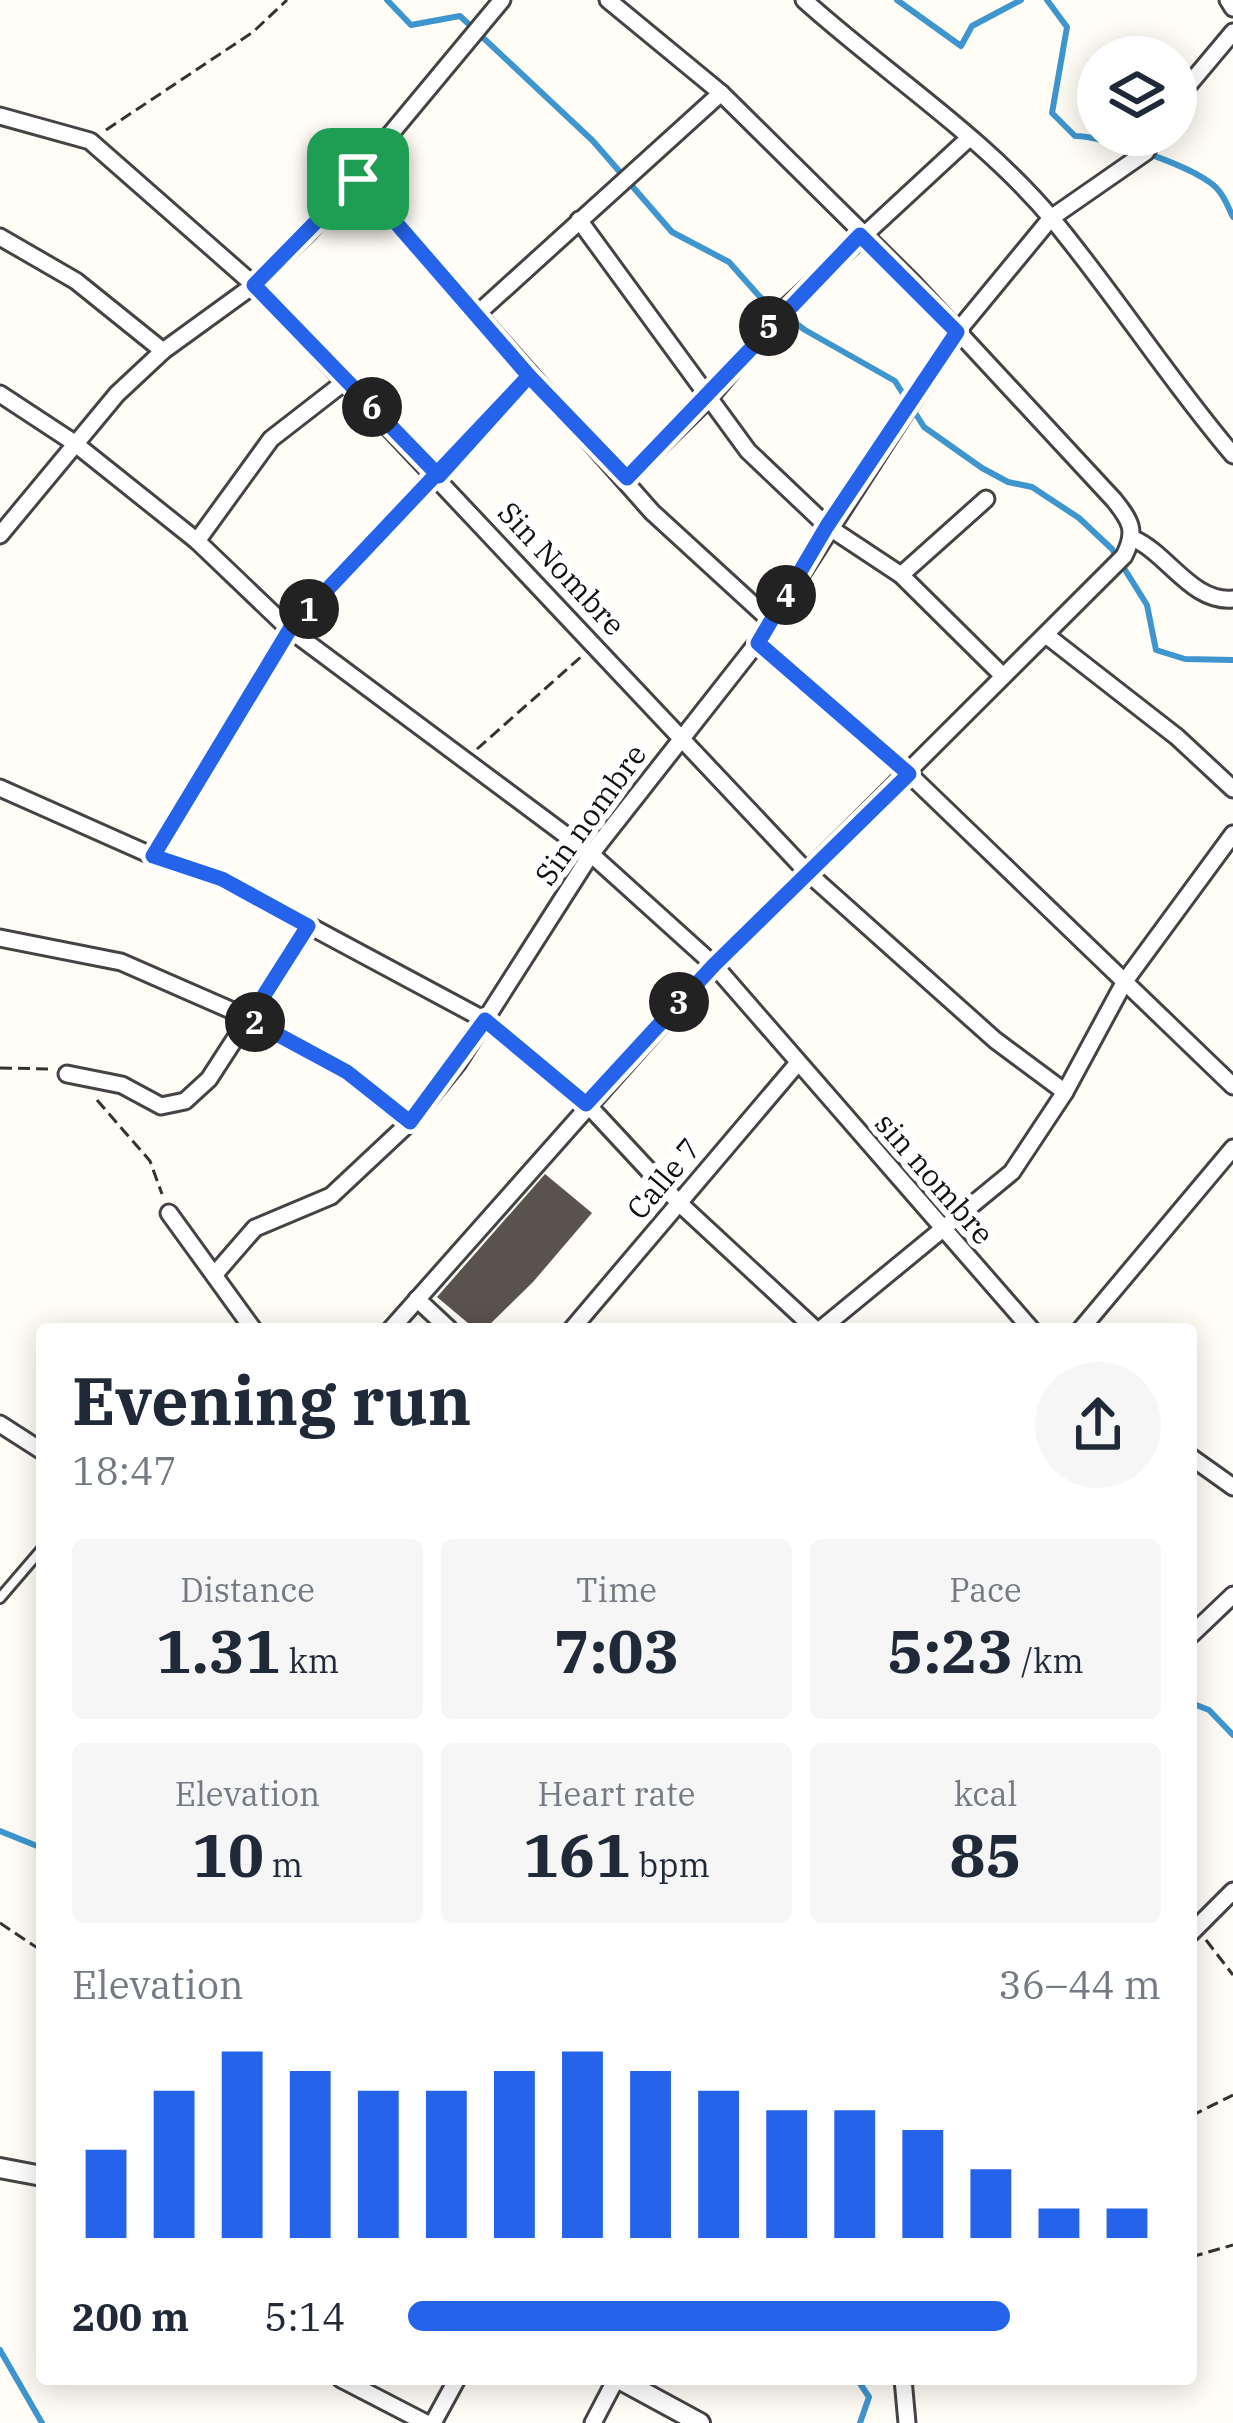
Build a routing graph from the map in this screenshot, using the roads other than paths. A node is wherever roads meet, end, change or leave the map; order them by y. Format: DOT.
graph roads {
  1 [pos="502,0"];
  2 [pos="608,0"];
  3 [pos="803,0"];
  4 [pos="1228,0"];
  5 [pos="1233,8"];
  6 [pos="1233,32"];
  7 [pos="1197,75"];
  8 [pos="721,93"];
  9 [pos="0,116"];
  10 [pos="968,139"];
  11 [pos="1140,156"];
  12 [pos="358,179"];
  13 [pos="1052,218"];
  14 [pos="579,220"];
  15 [pos="860,235"];
  16 [pos="0,237"];
  17 [pos="254,285"];
  18 [pos="476,315"];
  19 [pos="957,332"];
  20 [pos="163,351"];
  21 [pos="347,380"];
  22 [pos="0,394"];
  23 [pos="710,396"];
  24 [pos="73,442"];
  25 [pos="1233,455"];
  26 [pos="627,478"];
  27 [pos="986,499"];
  28 [pos="827,526"];
  29 [pos="0,535"];
  30 [pos="1134,538"];
  31 [pos="197,541"];
  32 [pos="901,575"];
  33 [pos="1233,599"];
  34 [pos="771,620"];
  35 [pos="1046,635"];
  36 [pos="758,643"];
  37 [pos="1003,676"];
  38 [pos="682,737"];
  39 [pos="909,774"];
  40 [pos="0,788"];
  41 [pos="1233,789"];
  42 [pos="1233,834"];
  43 [pos="591,854"];
  44 [pos="808,873"];
  45 [pos="308,926"];
  46 [pos="0,938"];
  47 [pos="714,965"];
  48 [pos="1125,981"];
  49 [pos="249,1019"];
  50 [pos="485,1020"];
  51 [pos="797,1064"];
  52 [pos="67,1074"];
  53 [pos="1233,1085"];
  54 [pos="1065,1092"];
  55 [pos="586,1104"];
  56 [pos="410,1122"];
  57 [pos="1233,1148"];
  58 [pos="679,1203"];
  59 [pos="169,1213"];
  60 [pos="943,1231"];
  61 [pos="215,1274"];
  62 [pos="417,1299"];
  63 [pos="249,1323"];
  64 [pos="396,1323"];
  65 [pos="443,1323"];
  66 [pos="577,1323"];
  67 [pos="811,1323"];
  68 [pos="826,1323"];
  69 [pos="1025,1323"];
  70 [pos="1087,1323"];
  71 [pos="0,1424"];
  72 [pos="36,1447"];
  73 [pos="1197,1460"];
  74 [pos="1233,1487"];
  75 [pos="36,1557"];
  76 [pos="1233,1595"];
  77 [pos="0,1598"];
  78 [pos="1197,1629"];
  79 [pos="1233,1891"];
  80 [pos="1197,1928"];
  81 [pos="0,2168"];
  82 [pos="36,2175"];
  83 [pos="353,2385"];
  84 [pos="453,2385"];
  85 [pos="615,2385"];
  86 [pos="629,2385"];
  87 [pos="902,2385"];
  88 [pos="429,2423"];
  89 [pos="593,2423"];
  90 [pos="700,2423"];
  91 [pos="907,2423"];
  1 -- 12 [label="street"];
  2 -- 8 [label="street"];
  3 -- 10 [label="street"];
  4 -- 5 [label="street"];
  6 -- 7 [label="street"];
  8 -- 14 [label="street"];
  8 -- 15 [label="street"];
  9 -- 17 [label="street, Sin Nombre"];
  10 -- 13 [label="street"];
  10 -- 15 [label="street"];
  11 -- 13 [label="street, Sin nombre"];
  12 -- 17 [label="street"];
  12 -- 18 [label="street"];
  13 -- 19 [label="street, Sin nombre"];
  13 -- 25 [label="street"];
  14 -- 18 [label="street"];
  14 -- 23 [label="street"];
  15 -- 19 [label="street"];
  15 -- 23 [label="street"];
  16 -- 20 [label="street"];
  17 -- 20 [label="street"];
  17 -- 21 [label="street, Sin Nombre"];
  18 -- 26 [label="street"];
  19 -- 28 [label="street, Sin nombre"];
  19 -- 30 [label="street"];
  20 -- 24 [label="street"];
  21 -- 31 [label="street"];
  21 -- 38 [label="street, Sin Nombre"];
  22 -- 24 [label="street, sin nombre"];
  23 -- 26 [label="street"];
  23 -- 28 [label="street"];
  24 -- 29 [label="street"];
  24 -- 31 [label="street, sin nombre"];
  26 -- 34 [label="street"];
  27 -- 32 [label="street"];
  28 -- 32 [label="street"];
  28 -- 34 [label="street, Sin nombre"];
  30 -- 33 [label="street"];
  30 -- 35 [label="street"];
  31 -- 43 [label="street, sin nombre"];
  32 -- 37 [label="street"];
  34 -- 36 [label="street, Sin nombre"];
  35 -- 37 [label="street"];
  35 -- 41 [label="street"];
  36 -- 38 [label="street, Sin nombre"];
  36 -- 39 [label="street"];
  37 -- 39 [label="street"];
  38 -- 43 [label="street, Sin nombre"];
  38 -- 44 [label="street, Sin Nombre"];
  39 -- 44 [label="street"];
  39 -- 48 [label="street"];
  40 -- 45 [label="street, Sin Nombre"];
  42 -- 48 [label="street, Sin Nombre"];
  43 -- 47 [label="street, sin nombre"];
  43 -- 50 [label="street, Sin nombre"];
  44 -- 47 [label="street"];
  44 -- 54 [label="street, Sin Nombre"];
  45 -- 49 [label="street"];
  45 -- 50 [label="street, Sin Nombre"];
  46 -- 49 [label="street"];
  47 -- 51 [label="street, sin nombre"];
  47 -- 55 [label="street"];
  48 -- 53 [label="street"];
  48 -- 54 [label="street, Sin Nombre"];
  49 -- 52 [label="street"];
  49 -- 56 [label="street"];
  50 -- 55 [label="street, Sin Nombre"];
  50 -- 56 [label="street, Sin nombre"];
  51 -- 58 [label="street, Calle 7"];
  51 -- 60 [label="street, sin nombre"];
  54 -- 60 [label="street, Sin Nombre"];
  55 -- 58 [label="street, Sin Nombre"];
  55 -- 62 [label="street"];
  56 -- 61 [label="street, Sin nombre"];
  57 -- 70 [label="street"];
  58 -- 66 [label="street, Calle 7"];
  58 -- 67 [label="street, Sin Nombre"];
  59 -- 61 [label="street"];
  60 -- 68 [label="street, Sin Nombre"];
  60 -- 69 [label="street, sin nombre"];
  61 -- 63 [label="street"];
  62 -- 64 [label="street"];
  62 -- 65 [label="street"];
  71 -- 72 [label="street"];
  73 -- 74 [label="street"];
  75 -- 77 [label="lane"];
  76 -- 78 [label="street"];
  79 -- 80 [label="street"];
  81 -- 82 [label="street"];
  83 -- 88 [label="street"];
  84 -- 88 [label="street"];
  85 -- 89 [label="street"];
  86 -- 90 [label="street"];
  87 -- 91 [label="street"];
}
